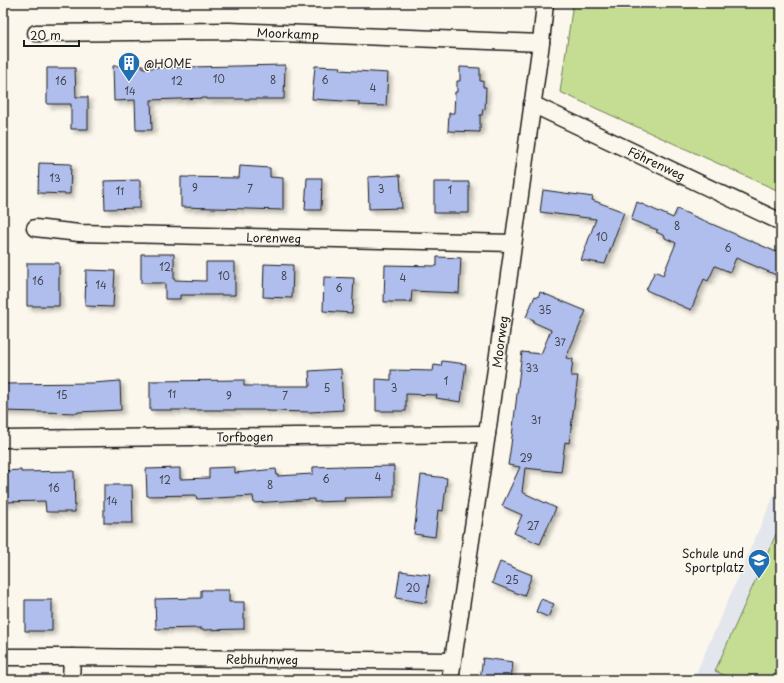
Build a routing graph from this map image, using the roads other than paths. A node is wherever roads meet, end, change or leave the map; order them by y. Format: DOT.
graph roads {
  1 [pos="545,3"];
  2 [pos="36,33"];
  3 [pos="541,43"];
  4 [pos="532,104"];
  5 [pos="781,222"];
  6 [pos="35,228"];
  7 [pos="513,243"];
  8 [pos="487,434"];
  9 [pos="3,439"];
  10 [pos="3,657"];
  11 [pos="72,657"];
  12 [pos="452,661"];
  13 [pos="72,680"];
  14 [pos="450,680"];
  1 -- 3 [label="street, Moorweg"];
  2 -- 3 [label="street, Moorkamp"];
  3 -- 4 [label="street, Moorweg"];
  4 -- 5 [label="street, Föhrenweg"];
  4 -- 7 [label="street, Moorweg"];
  6 -- 7 [label="street, Lorenweg"];
  7 -- 8 [label="street, Moorweg"];
  8 -- 9 [label="street, Torfbogen"];
  8 -- 12 [label="street, Moorweg"];
  10 -- 11 [label="street, Rebhuhnweg"];
  11 -- 12 [label="street, Rebhuhnweg"];
  11 -- 13 [label="street"];
  12 -- 14 [label="street, Moorweg"];
}
